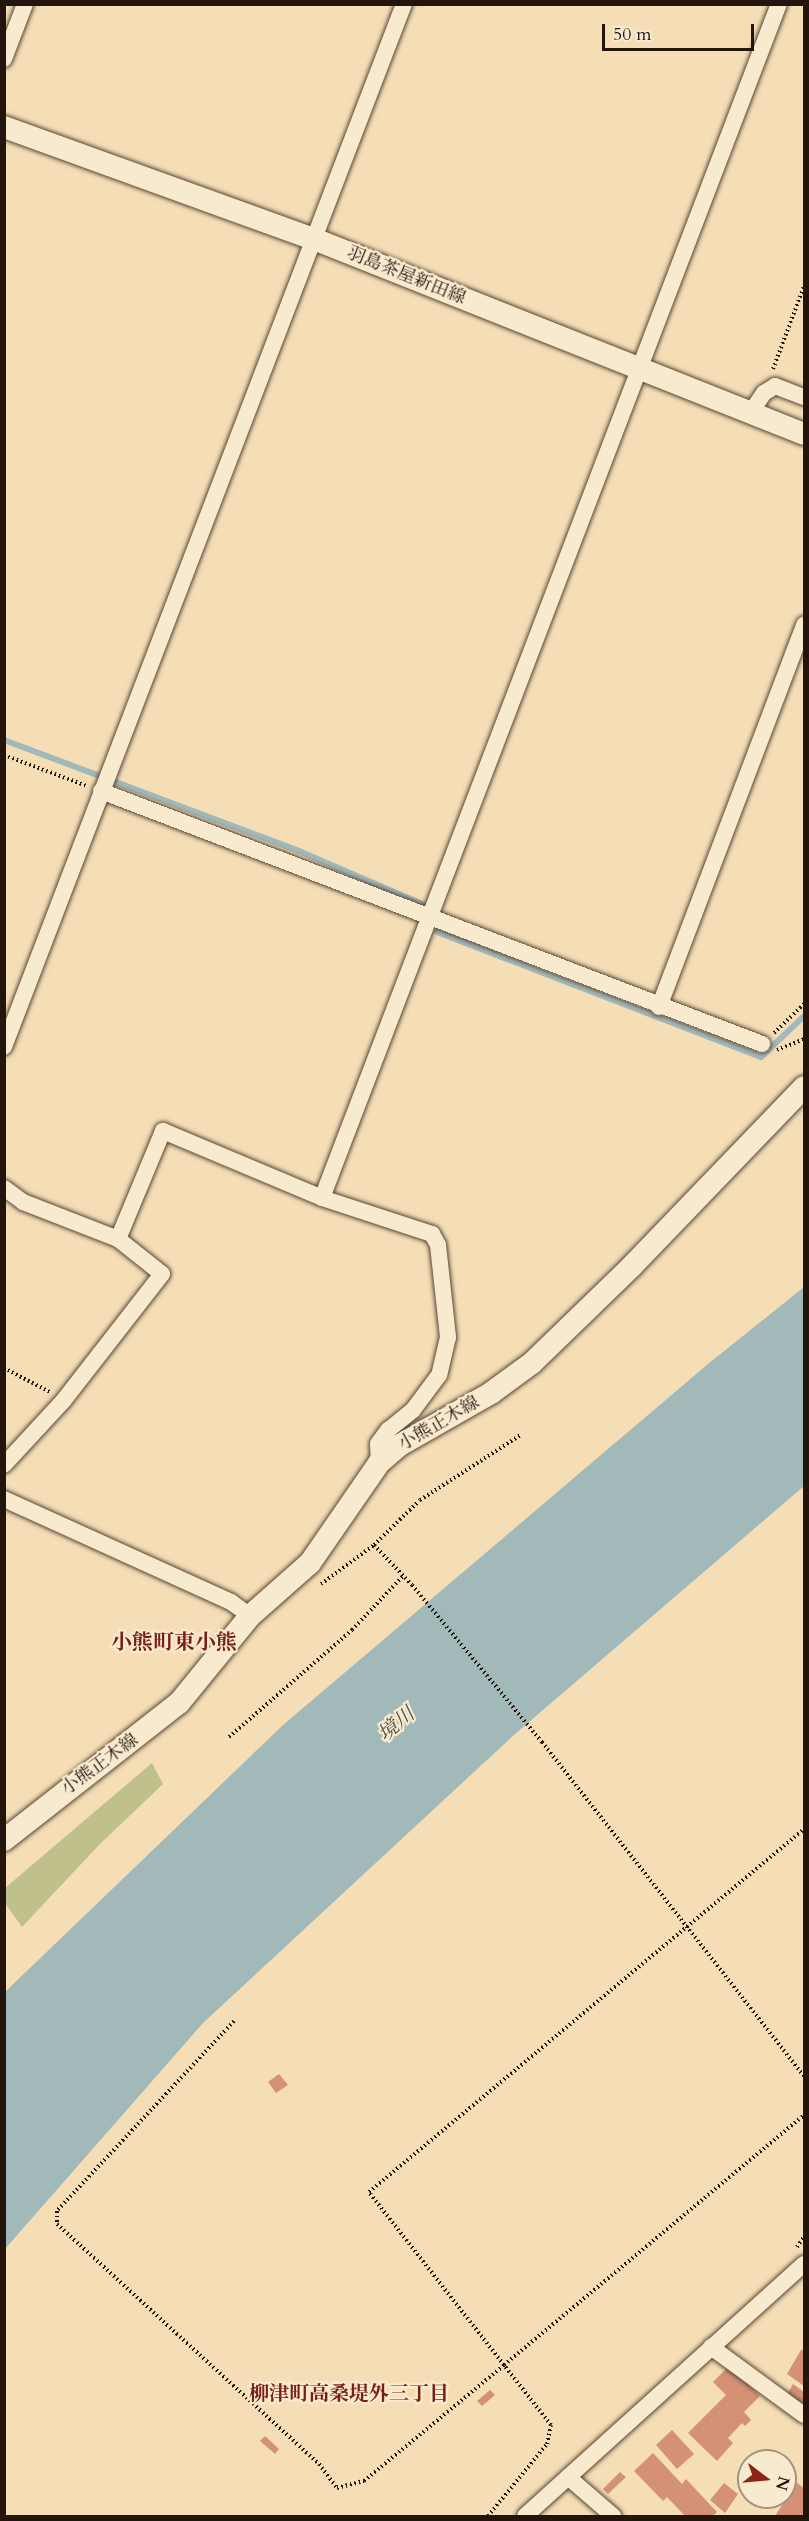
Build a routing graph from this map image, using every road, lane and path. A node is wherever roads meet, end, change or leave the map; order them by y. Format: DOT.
graph roads {
  1 [pos="25,4"];
  2 [pos="404,4"];
  3 [pos="779,4"];
  4 [pos="4,59"];
  5 [pos="4,127"];
  6 [pos="314,239"];
  7 [pos="804,286"];
  8 [pos="640,370"];
  9 [pos="771,388"];
  10 [pos="804,397"];
  11 [pos="751,412"];
  12 [pos="804,434"];
  13 [pos="804,625"];
  14 [pos="4,755"];
  15 [pos="101,791"];
  16 [pos="430,917"];
  17 [pos="804,1004"];
  18 [pos="659,1007"];
  19 [pos="804,1039"];
  20 [pos="762,1044"];
  21 [pos="4,1047"];
  22 [pos="781,1051"];
  23 [pos="804,1087"];
  24 [pos="4,1188"];
  25 [pos="322,1198"];
  26 [pos="118,1239"];
  27 [pos="4,1368"];
  28 [pos="64,1400"];
  29 [pos="522,1434"];
  30 [pos="379,1462"];
  31 [pos="4,1465"];
  32 [pos="4,1499"];
  33 [pos="374,1545"];
  34 [pos="403,1576"];
  35 [pos="318,1586"];
  36 [pos="250,1616"];
  37 [pos="229,1737"];
  38 [pos="804,1829"];
  39 [pos="4,1840"];
  40 [pos="685,1929"];
  41 [pos="234,2022"];
  42 [pos="804,2076"];
  43 [pos="804,2115"];
  44 [pos="804,2264"];
  45 [pos="711,2347"];
  46 [pos="504,2365"];
  47 [pos="804,2415"];
  48 [pos="568,2477"];
  49 [pos="488,2517"];
  50 [pos="525,2517"];
  51 [pos="613,2517"];
  1 -- 4 [label="street"];
  2 -- 6 [label="street"];
  3 -- 8 [label="street"];
  5 -- 6 [label="main road, 羽島茶屋新田線"];
  6 -- 8 [label="main road, 羽島茶屋新田線"];
  6 -- 15 [label="street"];
  7 -- 9 [label="path"];
  8 -- 11 [label="main road, 羽島茶屋新田線"];
  8 -- 16 [label="street"];
  9 -- 10 [label="street"];
  9 -- 11 [label="street"];
  11 -- 12 [label="main road, 羽島茶屋新田線"];
  13 -- 18 [label="street"];
  14 -- 15 [label="path"];
  15 -- 16 [label="street"];
  15 -- 21 [label="street"];
  16 -- 18 [label="street"];
  16 -- 25 [label="street"];
  17 -- 20 [label="path"];
  18 -- 20 [label="street"];
  19 -- 22 [label="path"];
  23 -- 30 [label="main road, 小熊正木線"];
  24 -- 26 [label="street"];
  25 -- 26 [label="street"];
  25 -- 30 [label="street"];
  26 -- 28 [label="street"];
  27 -- 28 [label="path"];
  28 -- 31 [label="street"];
  29 -- 33 [label="path"];
  30 -- 36 [label="main road, 小熊正木線"];
  32 -- 36 [label="street"];
  33 -- 34 [label="path"];
  33 -- 35 [label="path"];
  34 -- 37 [label="path"];
  34 -- 40 [label="path"];
  36 -- 39 [label="main road, 小熊正木線"];
  38 -- 40 [label="path"];
  40 -- 42 [label="path"];
  40 -- 46 [label="path"];
  41 -- 46 [label="path"];
  43 -- 46 [label="path"];
  44 -- 45 [label="street"];
  45 -- 47 [label="street"];
  45 -- 48 [label="street"];
  46 -- 49 [label="path"];
  48 -- 50 [label="street"];
  48 -- 51 [label="street"];
}
